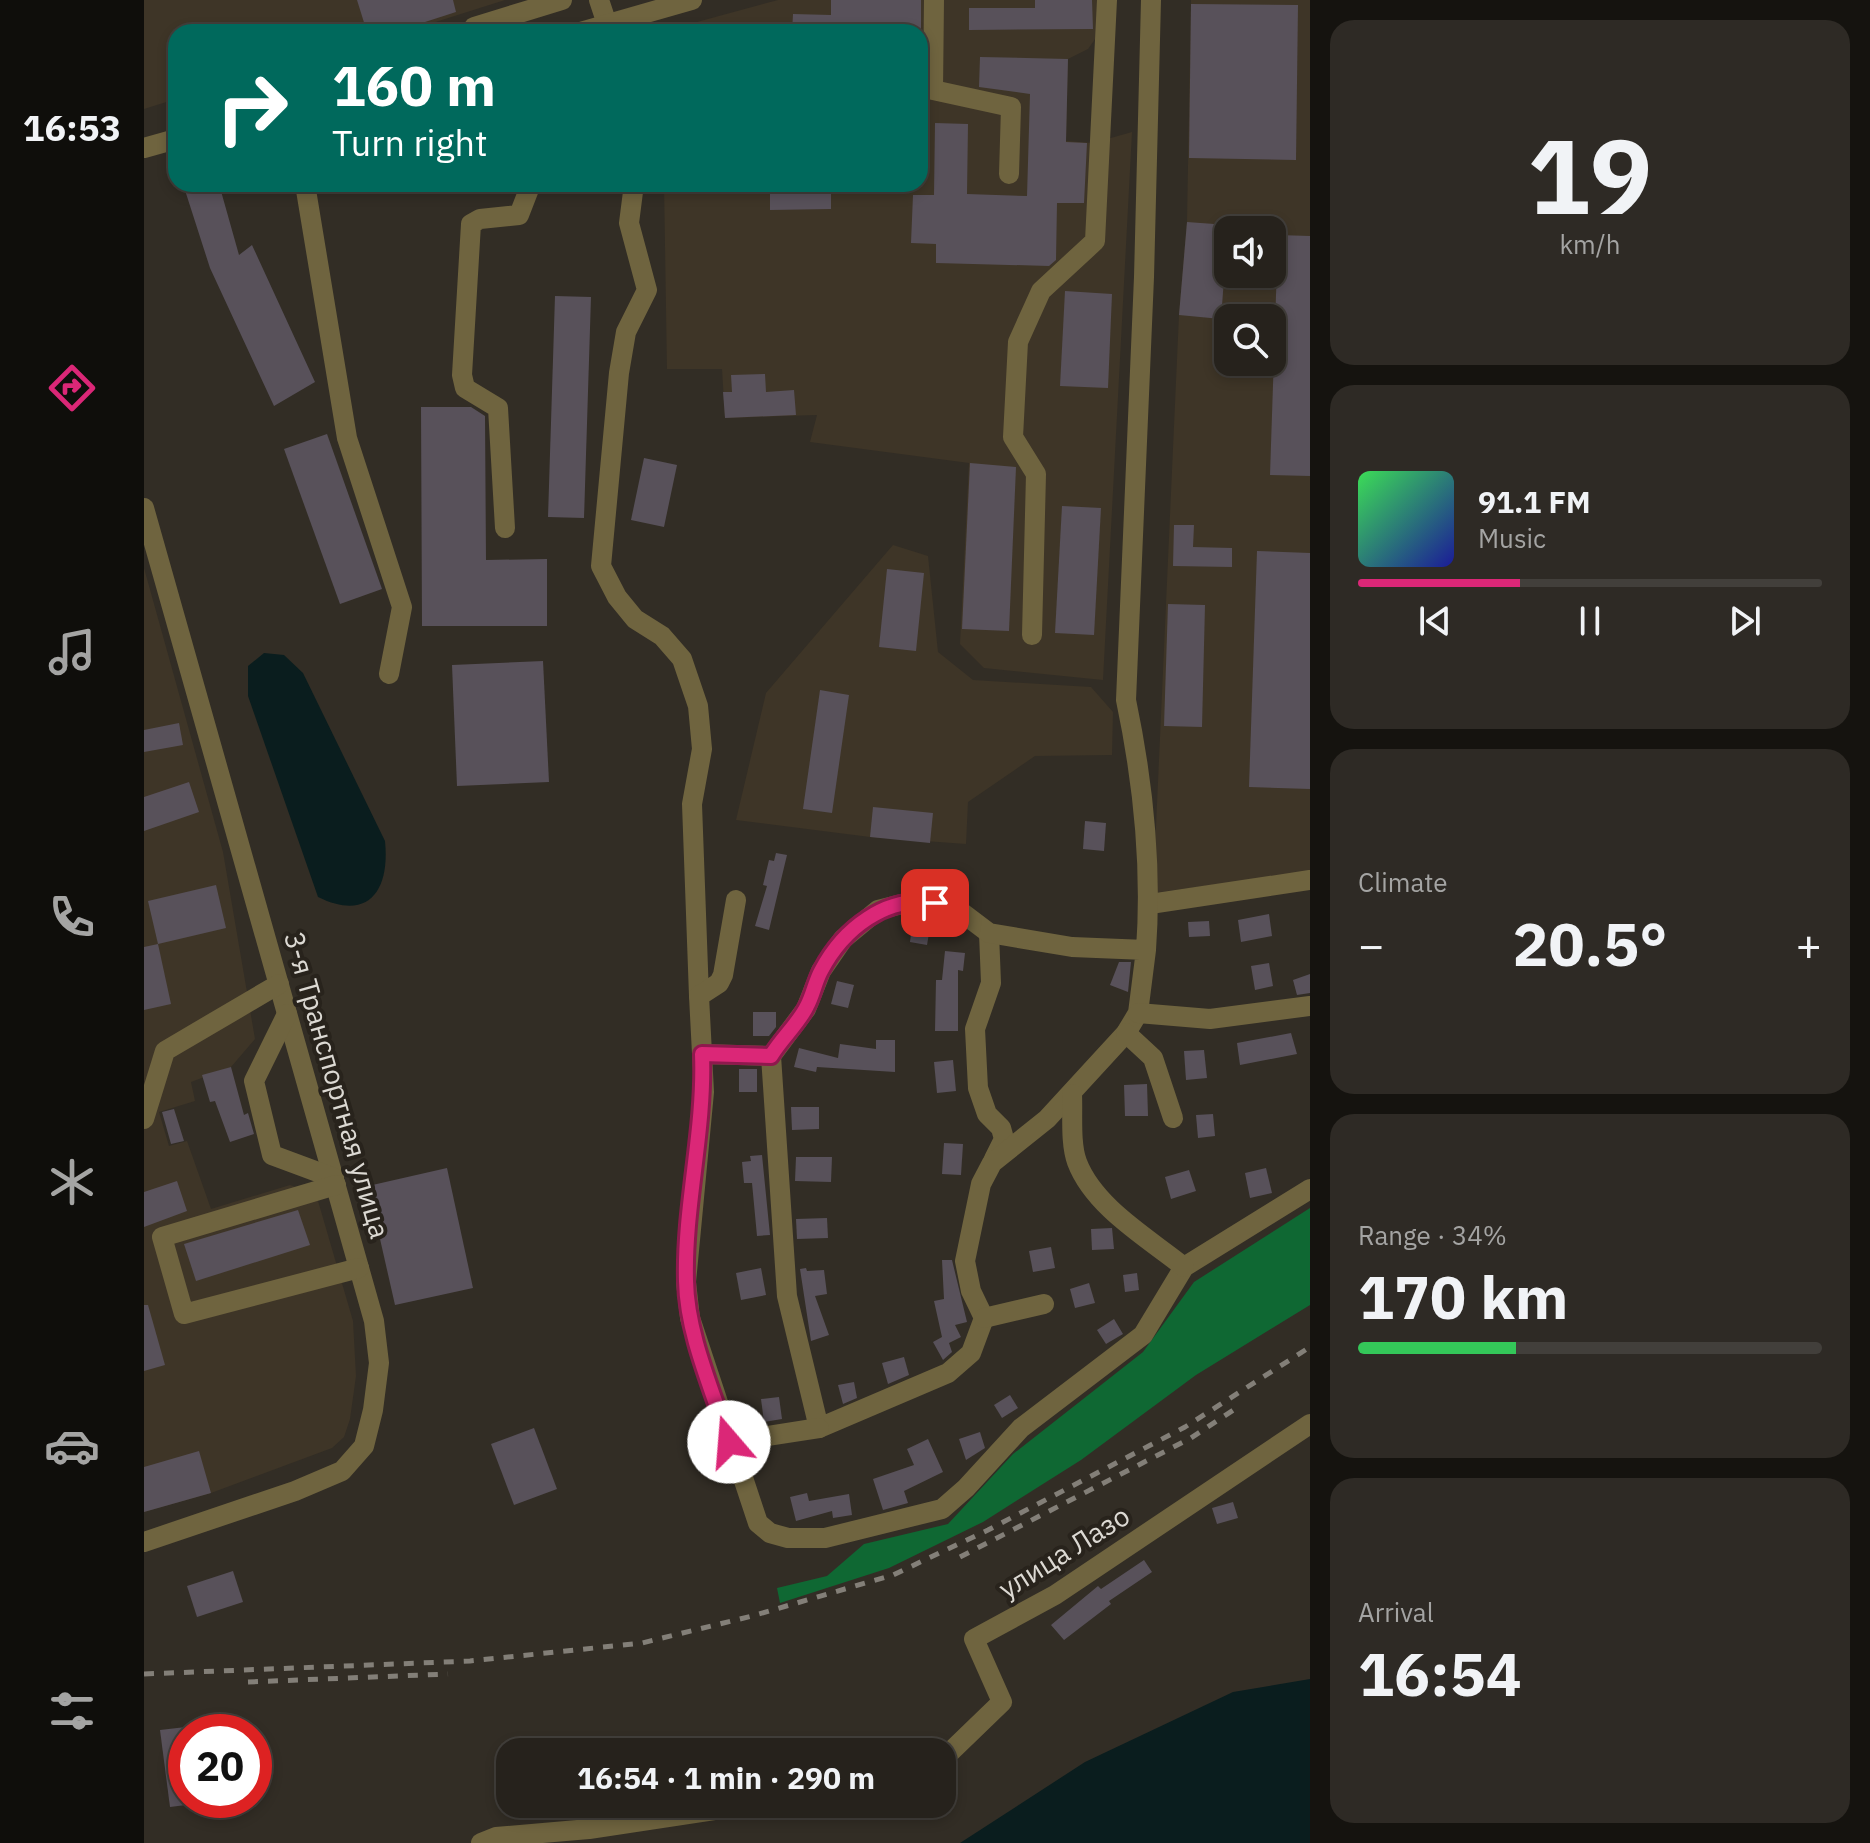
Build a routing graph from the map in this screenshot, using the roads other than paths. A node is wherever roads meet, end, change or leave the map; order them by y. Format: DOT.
graph roads {
  1 [pos="562,0"];
  2 [pos="599,0"];
  3 [pos="692,0"];
  4 [pos="934,0"];
  5 [pos="1107,0"];
  6 [pos="1151,0"];
  7 [pos="653,11"];
  8 [pos="484,24"];
  9 [pos="607,24"];
  10 [pos="651,24"];
  11 [pos="168,141"];
  12 [pos="144,148"];
  13 [pos="1009,174"];
  14 [pos="306,192"];
  15 [pos="528,192"];
  16 [pos="633,192"];
  17 [pos="144,508"];
  18 [pos="505,528"];
  19 [pos="152,570"];
  20 [pos="1032,635"];
  21 [pos="389,674"];
  22 [pos="1310,880"];
  23 [pos="736,900"];
  24 [pos="1150,904"];
  25 [pos="989,933"];
  26 [pos="1146,950"];
  27 [pos="279,984"];
  28 [pos="699,996"];
  29 [pos="1310,1006"];
  30 [pos="1138,1013"];
  31 [pos="287,1014"];
  32 [pos="1126,1033"];
  33 [pos="702,1054"];
  34 [pos="771,1056"];
  35 [pos="1072,1094"];
  36 [pos="1173,1118"];
  37 [pos="144,1119"];
  38 [pos="992,1163"];
  39 [pos="335,1181"];
  40 [pos="1310,1189"];
  41 [pos="1184,1267"];
  42 [pos="359,1268"];
  43 [pos="1044,1304"];
  44 [pos="984,1318"];
  45 [pos="1310,1424"];
  46 [pos="819,1428"];
  47 [pos="729,1442"];
  48 [pos="144,1542"];
  49 [pos="956,1746"];
  50 [pos="662,1818"];
  51 [pos="481,1843"];
  1 -- 8 [label="street"];
  2 -- 9 [label="street"];
  3 -- 7 [label="street"];
  4 -- 13 [label="street"];
  5 -- 20 [label="street"];
  6 -- 24 [label="street"];
  7 -- 9 [label="street"];
  7 -- 10 [label="street"];
  11 -- 12 [label="street"];
  14 -- 21 [label="street"];
  15 -- 18 [label="street"];
  16 -- 28 [label="street"];
  17 -- 19 [label="street, 3-я Транспортная улица"];
  19 -- 27 [label="street, 3-я Транспортная улица"];
  22 -- 24 [label="street"];
  23 -- 28 [label="street"];
  24 -- 26 [label="street"];
  25 -- 26 [label="street"];
  25 -- 34 [label="street"];
  25 -- 38 [label="street"];
  26 -- 30 [label="street"];
  27 -- 31 [label="street, 3-я Транспортная улица"];
  27 -- 37 [label="street"];
  28 -- 33 [label="street"];
  29 -- 30 [label="street"];
  30 -- 32 [label="street"];
  31 -- 39 [label="street, 3-я Транспортная улица"];
  31 -- 39 [label="street"];
  32 -- 35 [label="street"];
  32 -- 36 [label="street"];
  33 -- 34 [label="street"];
  33 -- 47 [label="street"];
  34 -- 46 [label="street"];
  35 -- 38 [label="street"];
  35 -- 41 [label="street"];
  38 -- 44 [label="street"];
  39 -- 42 [label="street, 3-я Транспортная улица"];
  39 -- 42 [label="street"];
  40 -- 41 [label="street"];
  41 -- 47 [label="street"];
  42 -- 48 [label="street, 3-я Транспортная улица"];
  43 -- 44 [label="street"];
  44 -- 46 [label="street"];
  45 -- 49 [label="street, улица Лазо"];
  46 -- 47 [label="street"];
  50 -- 51 [label="street"];
}
